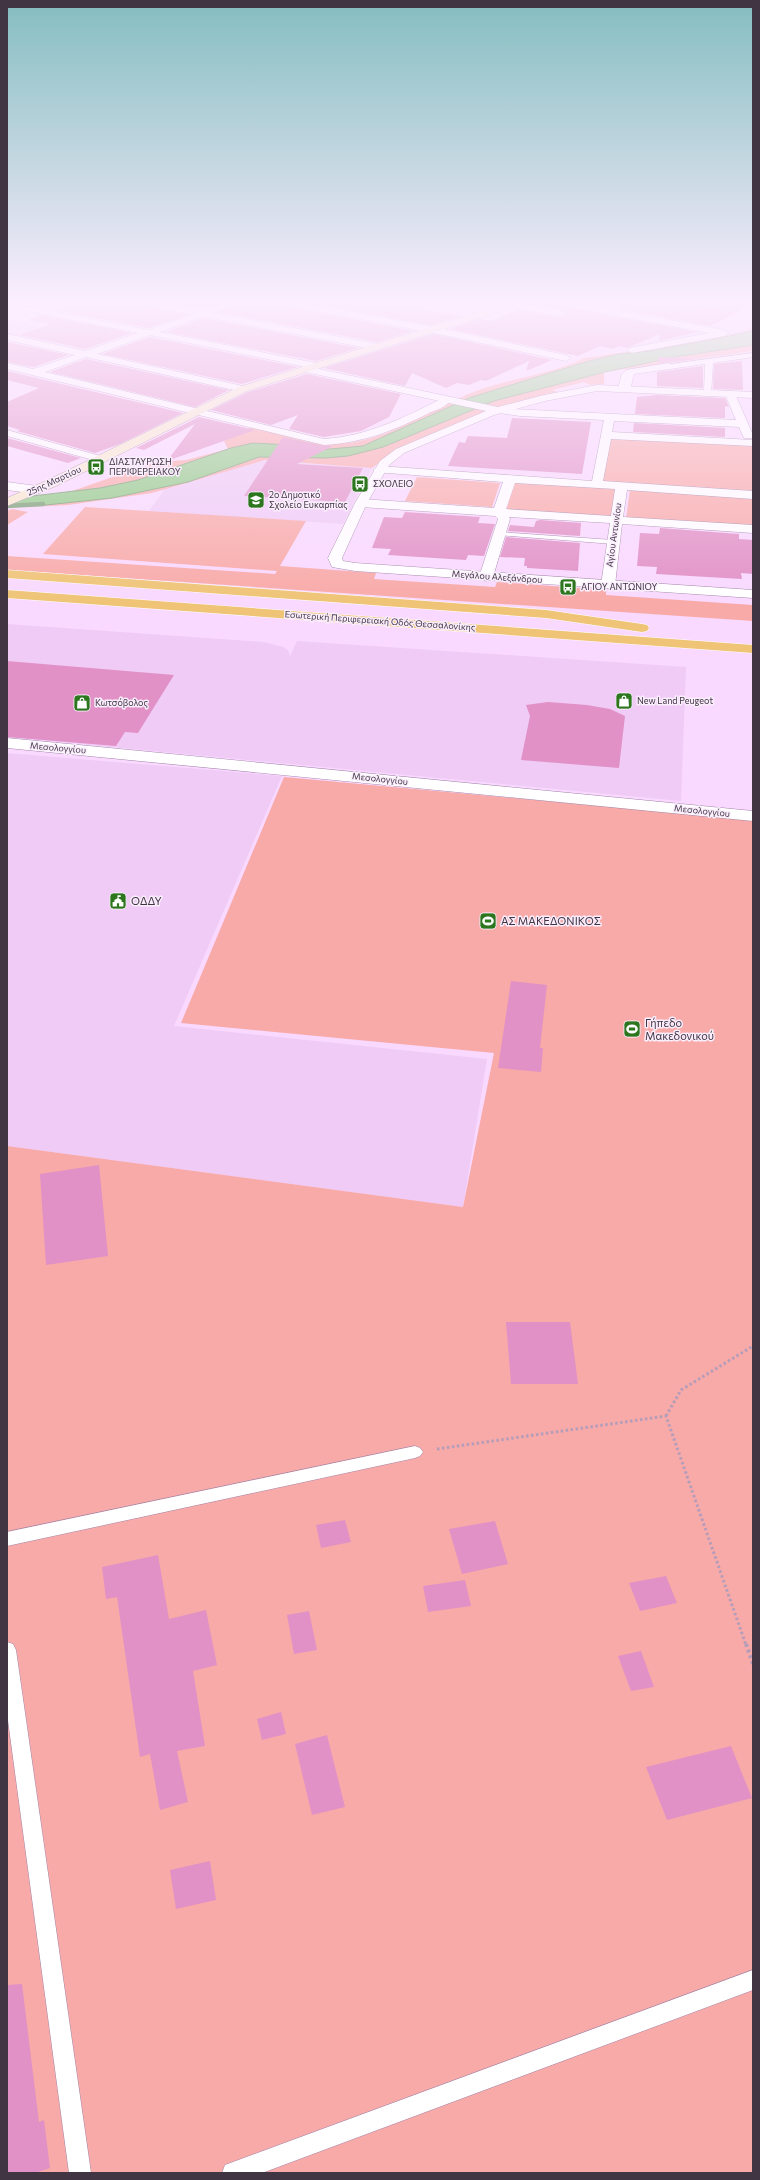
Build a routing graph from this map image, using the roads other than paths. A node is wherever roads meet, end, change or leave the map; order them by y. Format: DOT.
graph roads {
  1 [pos="154,401"];
  2 [pos="219,401"];
  3 [pos="447,401"];
  4 [pos="535,401"];
  5 [pos="733,401"];
  6 [pos="496,410"];
  7 [pos="198,411"];
  8 [pos="610,418"];
  9 [pos="743,424"];
  10 [pos="7,433"];
  11 [pos="607,435"];
  12 [pos="752,445"];
  13 [pos="100,459"];
  14 [pos="378,470"];
  15 [pos="510,479"];
  16 [pos="597,484"];
  17 [pos="7,486"];
  18 [pos="621,486"];
  19 [pos="37,490"];
  20 [pos="753,495"];
  21 [pos="7,502"];
  22 [pos="361,503"];
  23 [pos="499,512"];
  24 [pos="616,520"];
  25 [pos="753,529"];
  26 [pos="499,534"];
  27 [pos="613,542"];
  28 [pos="7,574"];
  29 [pos="486,577"];
  30 [pos="7,584"];
  31 [pos="608,585"];
  32 [pos="7,594"];
  33 [pos="753,594"];
  34 [pos="7,608"];
  35 [pos="665,632"];
  36 [pos="753,638"];
  37 [pos="753,650"];
  38 [pos="753,660"];
  39 [pos="7,743"];
  40 [pos="753,816"];
  41 [pos="415,1452"];
  42 [pos="7,1538"];
  43 [pos="7,1650"];
  44 [pos="753,1980"];
  45 [pos="80,2173"];
  46 [pos="233,2173"];
  1 -- 7 [label="street"];
  2 -- 7 [label="main road, 25ης Μαρτίου"];
  3 -- 6 [label="street"];
  3 -- 7 [label="street"];
  4 -- 6 [label="street"];
  5 -- 9 [label="street"];
  6 -- 8 [label="street"];
  6 -- 14 [label="street"];
  7 -- 13 [label="main road, 25ης Μαρτίου"];
  8 -- 9 [label="street"];
  8 -- 11 [label="street"];
  9 -- 12 [label="street"];
  10 -- 13 [label="street"];
  11 -- 12 [label="street"];
  11 -- 16 [label="street"];
  13 -- 19 [label="main road, 25ης Μαρτίου"];
  14 -- 15 [label="street"];
  14 -- 22 [label="street"];
  15 -- 16 [label="street"];
  15 -- 23 [label="street"];
  16 -- 18 [label="street"];
  17 -- 19 [label="street"];
  18 -- 20 [label="street"];
  18 -- 24 [label="street, Αγίου Αντωνίου"];
  19 -- 21 [label="main road, 25ης Μαρτίου"];
  22 -- 23 [label="street"];
  22 -- 29 [label="street, Μεγάλου Αλεξάνδρου"];
  23 -- 24 [label="street"];
  23 -- 26 [label="street"];
  24 -- 25 [label="street"];
  24 -- 27 [label="street, Αγίου Αντωνίου"];
  26 -- 27 [label="lane"];
  26 -- 29 [label="street"];
  27 -- 31 [label="street, Αγίου Αντωνίου"];
  28 -- 35 [label="highway"];
  29 -- 31 [label="street, Μεγάλου Αλεξάνδρου"];
  30 -- 35 [label="highway, Εσωτερική Περιφερειακή Οδός Θεσσαλονίκης"];
  31 -- 33 [label="street, Μεγάλου Αλεξάνδρου"];
  32 -- 37 [label="highway, Εσωτερική Περιφερειακή Οδός Θεσσαλονίκης"];
  34 -- 38 [label="highway"];
  35 -- 36 [label="highway, Εσωτερική Περιφερειακή Οδός Θεσσαλονίκης"];
  39 -- 40 [label="street, Μεσολογγίου"];
  41 -- 42 [label="lane"];
  43 -- 45 [label="lane"];
  44 -- 46 [label="lane"];
}
